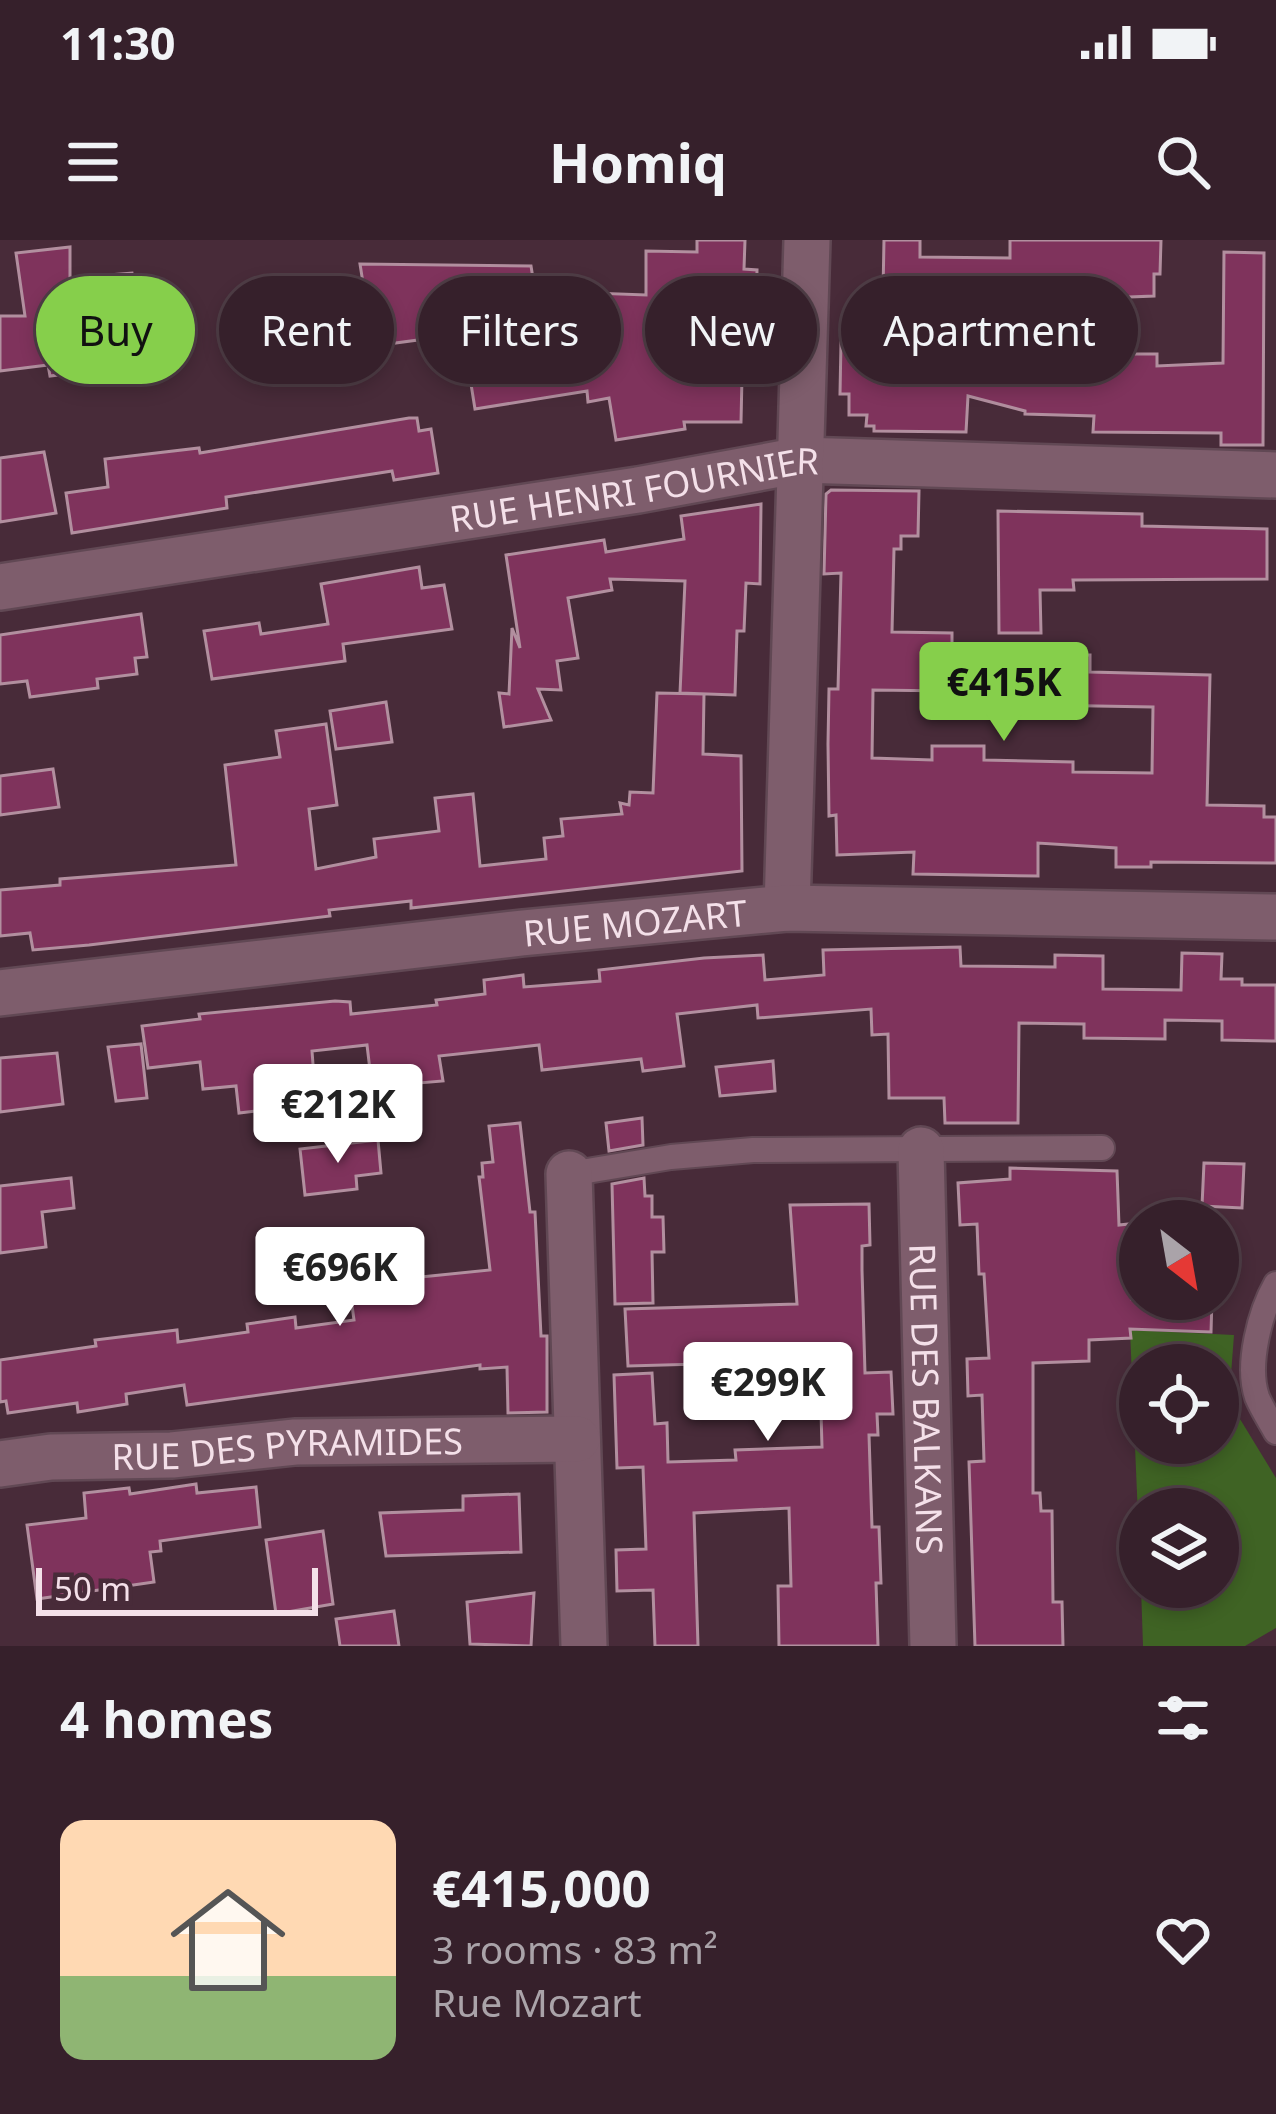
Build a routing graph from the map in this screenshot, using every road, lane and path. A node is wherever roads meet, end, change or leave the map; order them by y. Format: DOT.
graph roads {
  1 [pos="807,240"];
  2 [pos="801,460"];
  3 [pos="1276,475"];
  4 [pos="0,587"];
  5 [pos="787,908"];
  6 [pos="1276,917"];
  7 [pos="0,993"];
  8 [pos="1102,1148"];
  9 [pos="921,1150"];
  10 [pos="569,1174"];
  11 [pos="1276,1284"];
  12 [pos="1276,1432"];
  13 [pos="577,1439"];
  14 [pos="0,1464"];
  15 [pos="584,1646"];
  16 [pos="933,1646"];
  1 -- 2 [label="street"];
  2 -- 3 [label="street, RUE HENRI FOURNIER"];
  2 -- 4 [label="street, RUE HENRI FOURNIER"];
  2 -- 5 [label="street"];
  5 -- 6 [label="street, RUE MOZART"];
  5 -- 7 [label="street, RUE MOZART"];
  8 -- 9 [label="lane"];
  9 -- 10 [label="lane"];
  9 -- 16 [label="street, RUE DES BALKANS"];
  10 -- 13 [label="street"];
  11 -- 12 [label="lane"];
  13 -- 14 [label="street, RUE DES PYRAMIDES"];
  13 -- 15 [label="street"];
}
